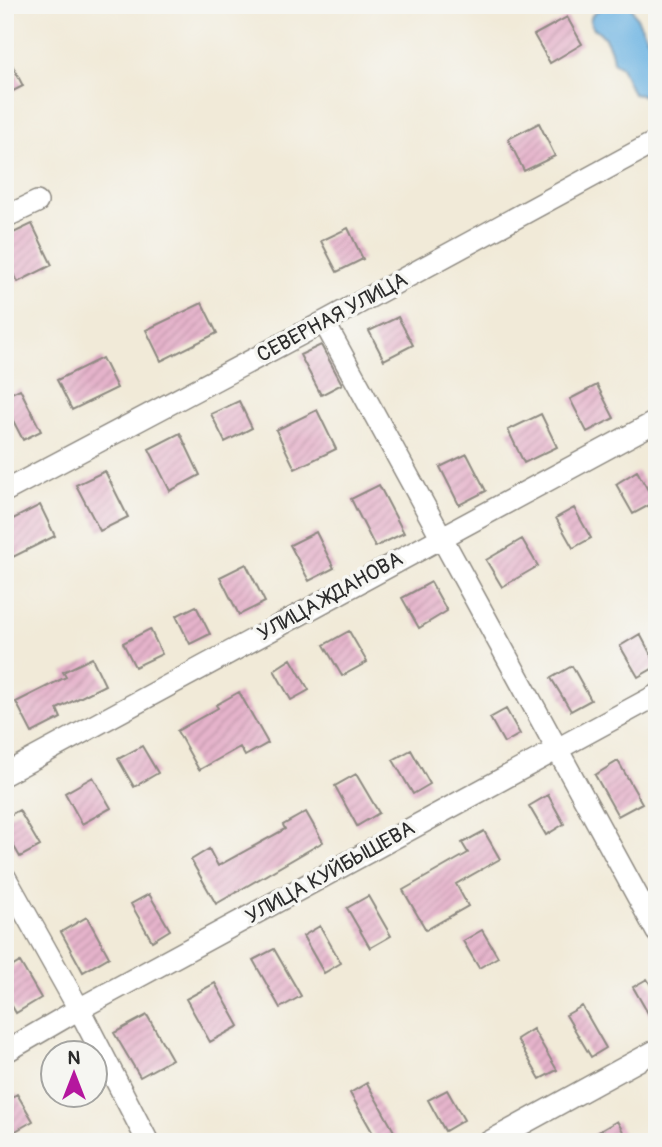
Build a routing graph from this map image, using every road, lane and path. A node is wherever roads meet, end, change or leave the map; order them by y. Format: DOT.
graph roads {
  1 [pos="652,5"];
  2 [pos="657,13"];
  3 [pos="657,141"];
  4 [pos="37,202"];
  5 [pos="5,217"];
  6 [pos="324,322"];
  7 [pos="657,421"];
  8 [pos="5,491"];
  9 [pos="441,536"];
  10 [pos="657,695"];
  11 [pos="556,749"];
  12 [pos="5,775"];
  13 [pos="5,877"];
  14 [pos="657,932"];
  15 [pos="79,1009"];
  16 [pos="657,1050"];
  17 [pos="5,1052"];
  18 [pos="148,1142"];
  19 [pos="489,1142"];
  1 -- 2 [label="lane"];
  3 -- 6 [label="street, СЕВЕРНАЯ УЛИЦА"];
  4 -- 5 [label="street"];
  6 -- 8 [label="street, СЕВЕРНАЯ УЛИЦА"];
  6 -- 9 [label="street"];
  7 -- 9 [label="street, УЛИЦА ЖДАНОВА"];
  9 -- 11 [label="street"];
  9 -- 12 [label="street, УЛИЦА ЖДАНОВА"];
  10 -- 11 [label="street, УЛИЦА КУЙБЫШЕВА"];
  11 -- 14 [label="street"];
  11 -- 15 [label="street, УЛИЦА КУЙБЫШЕВА"];
  13 -- 15 [label="street"];
  15 -- 17 [label="street, УЛИЦА КУЙБЫШЕВА"];
  15 -- 18 [label="street"];
  16 -- 19 [label="street"];
}
